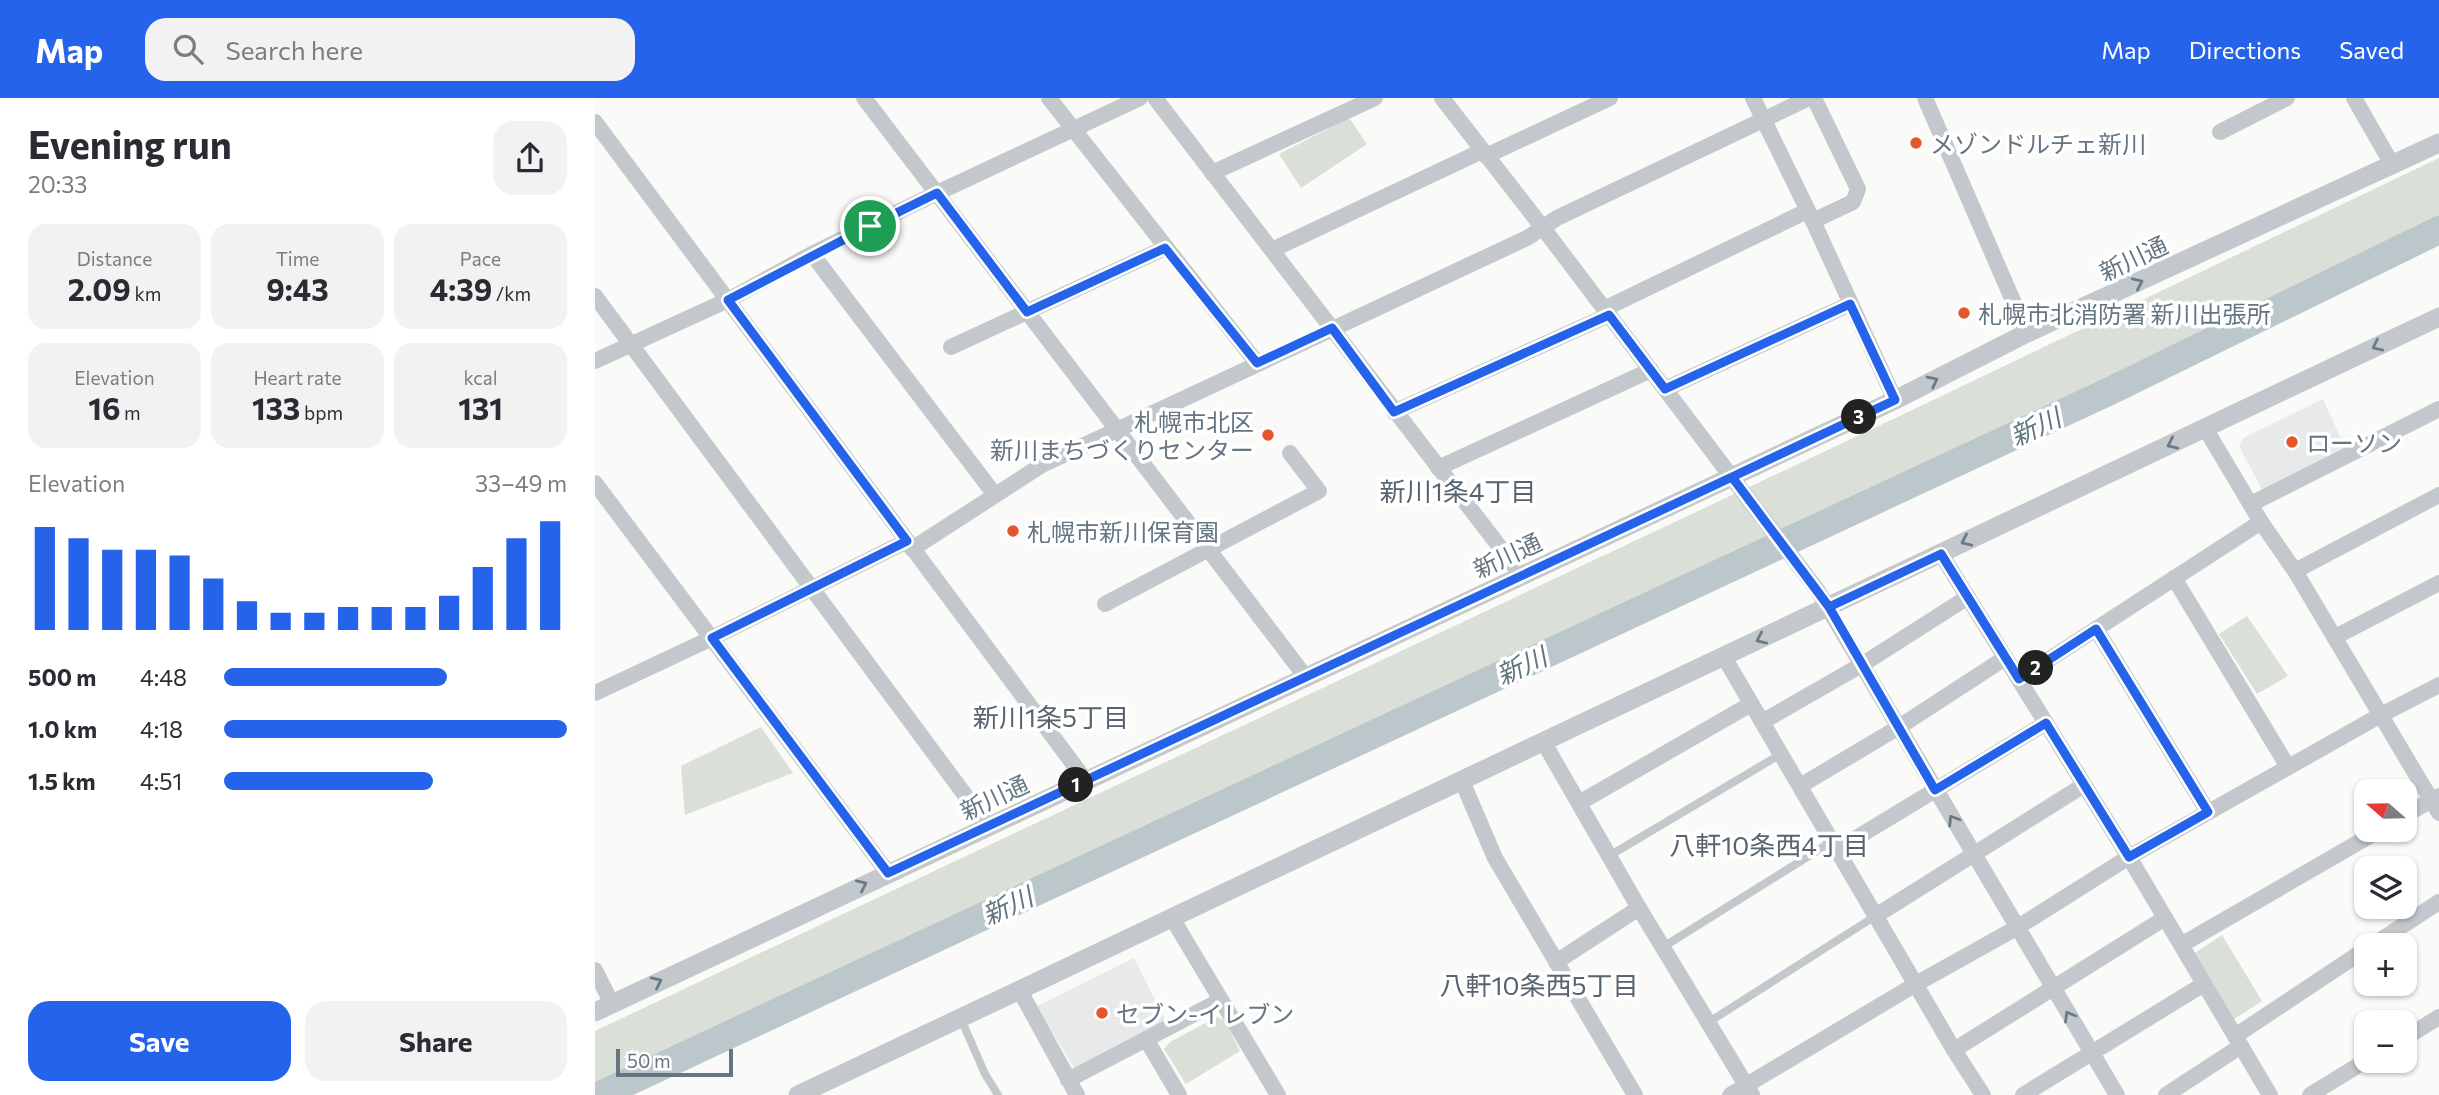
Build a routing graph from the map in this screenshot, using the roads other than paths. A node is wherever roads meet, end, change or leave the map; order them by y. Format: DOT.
graph roads {
  1 [pos="864,98"];
  2 [pos="1049,98"];
  3 [pos="1140,98"];
  4 [pos="1154,98"];
  5 [pos="1375,98"];
  6 [pos="1441,98"];
  7 [pos="1610,98"];
  8 [pos="1753,98"];
  9 [pos="1812,98"];
  10 [pos="1925,98"];
  11 [pos="2287,98"];
  12 [pos="2354,98"];
  13 [pos="1763,120"];
  14 [pos="595,122"];
  15 [pos="1073,129"];
  16 [pos="2220,131"];
  17 [pos="2439,143"];
  18 [pos="1484,153"];
  19 [pos="2393,166"];
  20 [pos="1212,173"];
  21 [pos="937,193"];
  22 [pos="1810,216"];
  23 [pos="1543,228"];
  24 [pos="1165,248"];
  25 [pos="1272,250"];
  26 [pos="812,254"];
  27 [pos="595,296"];
  28 [pos="728,300"];
  29 [pos="1850,304"];
  30 [pos="1027,312"];
  31 [pos="1607,312"];
  32 [pos="2439,317"];
  33 [pos="1332,328"];
  34 [pos="2028,333"];
  35 [pos="631,344"];
  36 [pos="951,347"];
  37 [pos="595,361"];
  38 [pos="1257,363"];
  39 [pos="1651,370"];
  40 [pos="1665,389"];
  41 [pos="1895,400"];
  42 [pos="2439,408"];
  43 [pos="1394,412"];
  44 [pos="2205,428"];
  45 [pos="1117,429"];
  46 [pos="1290,453"];
  47 [pos="1438,468"];
  48 [pos="1732,477"];
  49 [pos="595,483"];
  50 [pos="995,495"];
  51 [pos="2439,495"];
  52 [pos="2251,505"];
  53 [pos="2261,522"];
  54 [pos="910,545"];
  55 [pos="1209,550"];
  56 [pos="1941,554"];
  57 [pos="2295,571"];
  58 [pos="1522,576"];
  59 [pos="2173,578"];
  60 [pos="2439,583"];
  61 [pos="811,588"];
  62 [pos="1968,597"];
  63 [pos="1823,599"];
  64 [pos="1105,604"];
  65 [pos="2096,629"];
  66 [pos="2335,637"];
  67 [pos="712,638"];
  68 [pos="1724,657"];
  69 [pos="2005,658"];
  70 [pos="1863,664"];
  71 [pos="1305,676"];
  72 [pos="2019,679"];
  73 [pos="2439,685"];
  74 [pos="597,688"];
  75 [pos="1751,704"];
  76 [pos="2379,716"];
  77 [pos="1762,722"];
  78 [pos="2046,723"];
  79 [pos="1899,727"];
  80 [pos="1543,741"];
  81 [pos="1781,754"];
  82 [pos="2288,767"];
  83 [pos="1086,781"];
  84 [pos="1462,781"];
  85 [pos="2084,785"];
  86 [pos="1800,786"];
  87 [pos="1935,790"];
  88 [pos="1579,803"];
  89 [pos="2436,803"];
  90 [pos="2417,810"];
  91 [pos="2208,812"];
  92 [pos="988,827"];
  93 [pos="2359,842"];
  94 [pos="1835,845"];
  95 [pos="1975,855"];
  96 [pos="1609,856"];
  97 [pos="2129,857"];
  98 [pos="888,873"];
  99 [pos="2439,902"];
  100 [pos="1639,908"];
  101 [pos="1877,915"];
  102 [pos="1172,918"];
  103 [pos="2165,918"];
  104 [pos="2018,927"];
  105 [pos="2391,933"];
  106 [pos="2181,945"];
  107 [pos="1663,947"];
  108 [pos="2354,958"];
  109 [pos="1556,962"];
  110 [pos="595,970"];
  111 [pos="1916,984"];
  112 [pos="2204,984"];
  113 [pos="1019,989"];
  114 [pos="2054,990"];
  115 [pos="1221,1000"];
  116 [pos="603,1008"];
  117 [pos="2439,1017"];
  118 [pos="961,1018"];
  119 [pos="1709,1022"];
  120 [pos="2417,1031"];
  121 [pos="1146,1039"];
  122 [pos="2238,1041"];
  123 [pos="1954,1050"];
  124 [pos="2091,1055"];
  125 [pos="2354,1068"];
  126 [pos="1067,1080"];
  127 [pos="1749,1090"];
  128 [pos="799,1095"];
  129 [pos="998,1095"];
  130 [pos="1077,1095"];
  131 [pos="1179,1095"];
  132 [pos="1278,1095"];
  133 [pos="1635,1095"];
  134 [pos="1730,1095"];
  135 [pos="1983,1095"];
  136 [pos="2023,1095"];
  137 [pos="2116,1095"];
  138 [pos="2165,1095"];
  139 [pos="2270,1095"];
  140 [pos="2310,1095"];
  1 -- 21 [label="street"];
  2 -- 15 [label="street"];
  3 -- 15 [label="street"];
  4 -- 20 [label="street"];
  5 -- 20 [label="street"];
  6 -- 18 [label="street"];
  7 -- 18 [label="street"];
  8 -- 13 [label="street"];
  9 -- 13 [label="street"];
  9 -- 22 [label="street"];
  10 -- 34 [label="street"];
  11 -- 16 [label="street"];
  12 -- 19 [label="street"];
  13 -- 22 [label="street"];
  13 -- 23 [label="street"];
  14 -- 28 [label="street"];
  15 -- 21 [label="street"];
  15 -- 24 [label="street"];
  17 -- 19 [label="street, 新川通"];
  18 -- 23 [label="street"];
  18 -- 25 [label="street"];
  34 -- 19 [label="street, 新川通, one-way"];
  20 -- 25 [label="street"];
  21 -- 26 [label="street"];
  21 -- 30 [label="street"];
  22 -- 29 [label="street"];
  22 -- 31 [label="street"];
  23 -- 31 [label="street"];
  23 -- 33 [label="street"];
  24 -- 30 [label="street"];
  24 -- 38 [label="street"];
  25 -- 33 [label="street"];
  26 -- 28 [label="street"];
  26 -- 50 [label="street"];
  27 -- 35 [label="street"];
  28 -- 35 [label="street"];
  28 -- 54 [label="street"];
  29 -- 40 [label="street"];
  29 -- 41 [label="street"];
  30 -- 36 [label="street"];
  30 -- 45 [label="street"];
  31 -- 39 [label="street"];
  31 -- 43 [label="street"];
  32 -- 44 [label="street, one-way"];
  33 -- 38 [label="street"];
  33 -- 43 [label="street"];
  41 -- 34 [label="street, 新川通, one-way"];
  35 -- 37 [label="street"];
  35 -- 61 [label="street"];
  38 -- 45 [label="street"];
  39 -- 40 [label="street"];
  39 -- 47 [label="street"];
  40 -- 48 [label="street"];
  41 -- 48 [label="street, 新川通"];
  42 -- 52 [label="street"];
  43 -- 47 [label="street"];
  44 -- 52 [label="street"];
  44 -- 56 [label="street, one-way"];
  45 -- 50 [label="street"];
  45 -- 55 [label="street"];
  46 -- 55 [label="street"];
  47 -- 58 [label="street"];
  48 -- 58 [label="street, 新川通"];
  48 -- 63 [label="street"];
  49 -- 67 [label="street"];
  50 -- 54 [label="street"];
  51 -- 57 [label="street"];
  52 -- 53 [label="street"];
  53 -- 57 [label="street"];
  53 -- 59 [label="street"];
  54 -- 61 [label="street"];
  54 -- 83 [label="street"];
  55 -- 64 [label="street"];
  55 -- 71 [label="street"];
  56 -- 62 [label="street"];
  56 -- 63 [label="street"];
  57 -- 66 [label="street"];
  58 -- 71 [label="street, 新川通"];
  59 -- 65 [label="street"];
  59 -- 82 [label="street"];
  60 -- 66 [label="street"];
  61 -- 67 [label="street"];
  61 -- 92 [label="street"];
  62 -- 69 [label="street"];
  62 -- 70 [label="street"];
  63 -- 68 [label="street, one-way"];
  63 -- 70 [label="street"];
  65 -- 72 [label="street"];
  65 -- 91 [label="street"];
  66 -- 76 [label="street"];
  67 -- 74 [label="street"];
  67 -- 98 [label="street"];
  68 -- 75 [label="street"];
  68 -- 80 [label="street"];
  69 -- 72 [label="street"];
  69 -- 79 [label="street"];
  70 -- 77 [label="street"];
  70 -- 79 [label="street"];
  71 -- 83 [label="street, 新川通"];
  72 -- 78 [label="street"];
  73 -- 76 [label="street"];
  75 -- 77 [label="street"];
  75 -- 88 [label="street"];
  76 -- 82 [label="street"];
  76 -- 89 [label="street"];
  77 -- 81 [label="street"];
  78 -- 85 [label="street"];
  78 -- 87 [label="street"];
  79 -- 86 [label="street"];
  79 -- 87 [label="street"];
  80 -- 84 [label="street"];
  80 -- 88 [label="street"];
  81 -- 86 [label="street"];
  81 -- 96 [label="lane"];
  82 -- 91 [label="street"];
  83 -- 92 [label="street, 新川通"];
  84 -- 102 [label="street"];
  84 -- 109 [label="street"];
  85 -- 95 [label="street"];
  85 -- 97 [label="street"];
  86 -- 94 [label="street"];
  87 -- 94 [label="street"];
  95 -- 87 [label="street, one-way"];
  88 -- 96 [label="street"];
  89 -- 90 [label="street"];
  91 -- 97 [label="street"];
  92 -- 98 [label="street, 新川通"];
  93 -- 106 [label="street"];
  94 -- 101 [label="street"];
  94 -- 107 [label="lane"];
  95 -- 101 [label="street"];
  95 -- 104 [label="street"];
  96 -- 100 [label="street"];
  97 -- 103 [label="street"];
  97 -- 104 [label="street"];
  116 -- 98 [label="street, 新川通, one-way"];
  99 -- 105 [label="street"];
  100 -- 107 [label="street"];
  100 -- 109 [label="street"];
  101 -- 111 [label="street"];
  101 -- 119 [label="lane"];
  102 -- 113 [label="street"];
  102 -- 115 [label="street"];
  103 -- 106 [label="street"];
  103 -- 114 [label="street"];
  104 -- 111 [label="street"];
  104 -- 114 [label="street"];
  106 -- 112 [label="street"];
  107 -- 119 [label="street"];
  108 -- 122 [label="street"];
  109 -- 133 [label="street"];
  110 -- 116 [label="street"];
  111 -- 123 [label="street"];
  111 -- 127 [label="street"];
  112 -- 122 [label="street"];
  112 -- 124 [label="street"];
  113 -- 118 [label="street"];
  113 -- 126 [label="street"];
  114 -- 123 [label="street"];
  124 -- 114 [label="street, one-way"];
  115 -- 121 [label="street"];
  115 -- 132 [label="street"];
  117 -- 120 [label="street"];
  118 -- 128 [label="street"];
  118 -- 129 [label="lane"];
  119 -- 127 [label="street"];
  121 -- 126 [label="street"];
  121 -- 131 [label="street"];
  122 -- 138 [label="street"];
  122 -- 139 [label="street"];
  123 -- 135 [label="street"];
  124 -- 136 [label="street"];
  124 -- 137 [label="street"];
  125 -- 140 [label="street"];
  126 -- 130 [label="street"];
  127 -- 134 [label="street"];
}
